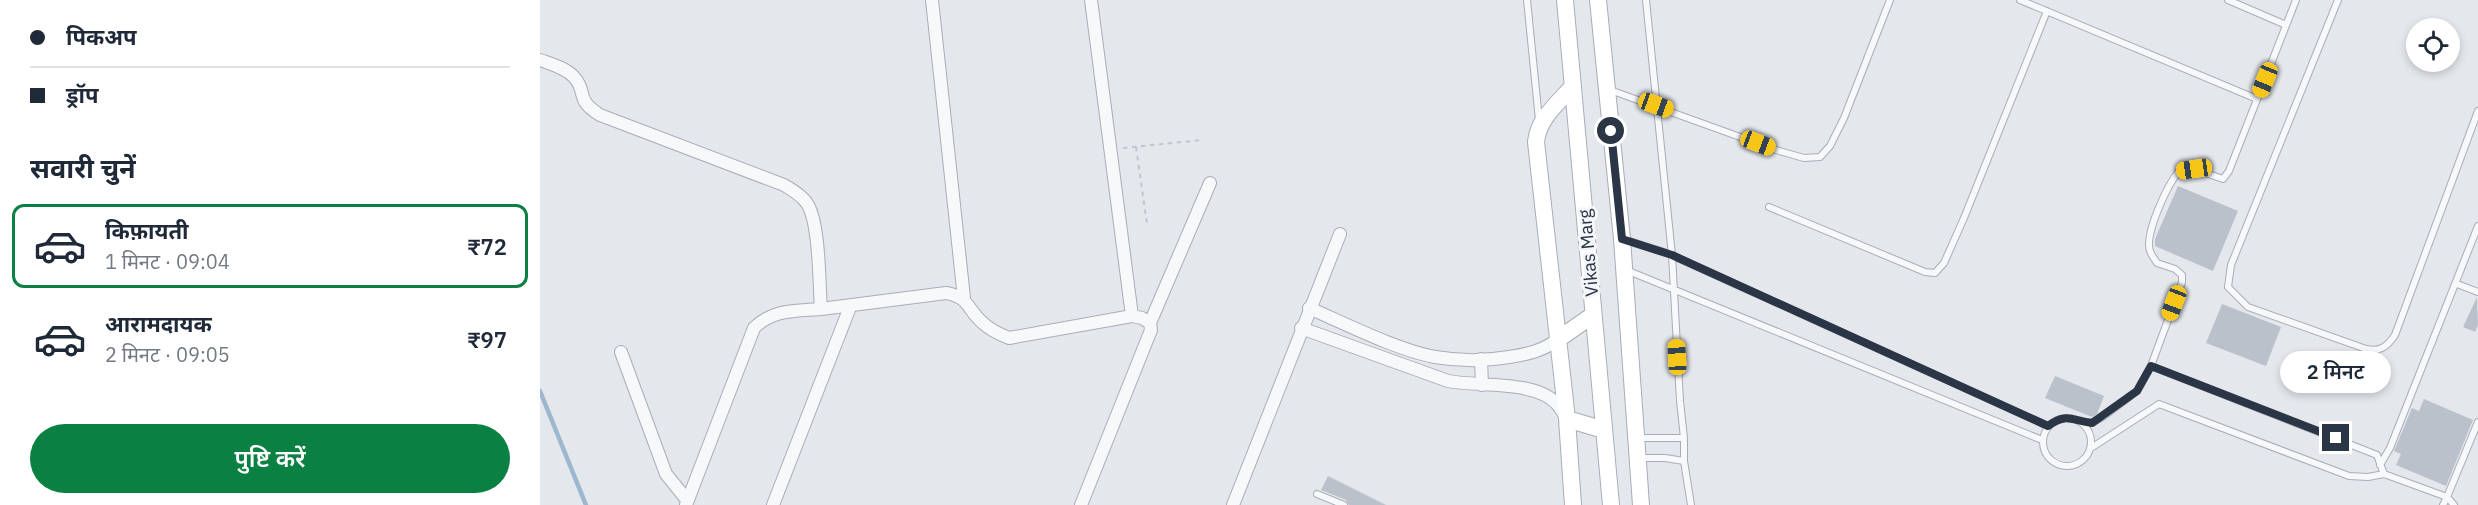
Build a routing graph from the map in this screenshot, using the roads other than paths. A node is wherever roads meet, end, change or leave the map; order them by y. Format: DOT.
graph roads {
  1 [pos="932,0"];
  2 [pos="1090,0"];
  3 [pos="1527,0"];
  4 [pos="1565,0"];
  5 [pos="1598,0"];
  6 [pos="1646,0"];
  7 [pos="1890,0"];
  8 [pos="2020,0"];
  9 [pos="2228,0"];
  10 [pos="2296,0"];
  11 [pos="2338,0"];
  12 [pos="2047,11"];
  13 [pos="2286,25"];
  14 [pos="540,60"];
  15 [pos="1573,86"];
  16 [pos="1607,88"];
  17 [pos="2257,99"];
  18 [pos="1656,105"];
  19 [pos="2478,111"];
  20 [pos="1540,126"];
  21 [pos="1210,183"];
  22 [pos="1769,207"];
  23 [pos="2478,226"];
  24 [pos="1340,234"];
  25 [pos="1622,239"];
  26 [pos="1672,255"];
  27 [pos="1624,269"];
  28 [pos="2457,284"];
  29 [pos="1673,289"];
  30 [pos="2478,292"];
  31 [pos="964,298"];
  32 [pos="850,307"];
  33 [pos="1309,308"];
  34 [pos="821,309"];
  35 [pos="1593,315"];
  36 [pos="1132,316"];
  37 [pos="1150,323"];
  38 [pos="1301,328"];
  39 [pos="1557,340"];
  40 [pos="621,352"];
  41 [pos="1481,359"];
  42 [pos="2151,366"];
  43 [pos="1482,385"];
  44 [pos="1567,418"];
  45 [pos="2082,422"];
  46 [pos="2478,422"];
  47 [pos="2048,426"];
  48 [pos="1604,430"];
  49 [pos="2476,432"];
  50 [pos="1636,438"];
  51 [pos="1684,438"];
  52 [pos="2042,440"];
  53 [pos="2091,448"];
  54 [pos="1637,458"];
  55 [pos="1684,461"];
  56 [pos="2380,465"];
  57 [pos="2384,474"];
  58 [pos="1317,494"];
  59 [pos="2447,497"];
  60 [pos="687,503"];
  61 [pos="773,505"];
  62 [pos="1081,505"];
  63 [pos="1233,505"];
  64 [pos="1344,505"];
  65 [pos="1573,505"];
  66 [pos="1611,505"];
  67 [pos="1641,505"];
  68 [pos="1691,505"];
  69 [pos="2443,505"];
  70 [pos="2454,505"];
  1 -- 31 [label="street"];
  2 -- 36 [label="street"];
  3 -- 20 [label="lane"];
  4 -- 15 [label="main road, Vikas Marg"];
  5 -- 16 [label="main road"];
  6 -- 18 [label="lane"];
  7 -- 18 [label="lane"];
  8 -- 12 [label="lane"];
  9 -- 13 [label="lane"];
  10 -- 13 [label="lane"];
  11 -- 19 [label="lane"];
  12 -- 17 [label="lane"];
  12 -- 22 [label="lane"];
  13 -- 17 [label="lane"];
  14 -- 34 [label="street"];
  15 -- 20 [label="main road"];
  15 -- 35 [label="main road, Vikas Marg"];
  16 -- 18 [label="lane"];
  16 -- 25 [label="main road"];
  17 -- 42 [label="lane"];
  18 -- 26 [label="lane"];
  20 -- 39 [label="main road"];
  21 -- 37 [label="street"];
  23 -- 28 [label="lane"];
  24 -- 33 [label="street"];
  25 -- 26 [label="lane"];
  25 -- 27 [label="main road"];
  26 -- 29 [label="lane"];
  26 -- 47 [label="lane"];
  27 -- 29 [label="lane"];
  27 -- 50 [label="main road"];
  28 -- 30 [label="lane"];
  28 -- 56 [label="lane"];
  29 -- 51 [label="lane"];
  29 -- 52 [label="lane"];
  31 -- 32 [label="street"];
  31 -- 36 [label="street"];
  32 -- 34 [label="street"];
  32 -- 61 [label="street"];
  33 -- 38 [label="street"];
  33 -- 41 [label="street"];
  34 -- 60 [label="street"];
  35 -- 39 [label="main road"];
  35 -- 48 [label="main road, Vikas Marg"];
  36 -- 37 [label="street"];
  37 -- 62 [label="street"];
  38 -- 43 [label="street"];
  38 -- 63 [label="street"];
  39 -- 41 [label="street"];
  39 -- 44 [label="main road"];
  40 -- 60 [label="street"];
  41 -- 43 [label="street"];
  42 -- 45 [label="lane"];
  42 -- 56 [label="lane"];
  43 -- 44 [label="street"];
  44 -- 48 [label="main road"];
  44 -- 65 [label="main road"];
  45 -- 47 [label="lane"];
  45 -- 53 [label="lane"];
  46 -- 49 [label="lane"];
  47 -- 52 [label="lane"];
  48 -- 66 [label="main road, Vikas Marg"];
  49 -- 59 [label="lane"];
  50 -- 51 [label="lane"];
  50 -- 54 [label="main road"];
  51 -- 55 [label="lane"];
  52 -- 53 [label="lane"];
  53 -- 57 [label="lane"];
  54 -- 55 [label="lane"];
  54 -- 67 [label="main road"];
  55 -- 68 [label="lane"];
  56 -- 57 [label="lane"];
  57 -- 59 [label="lane"];
  58 -- 64 [label="lane"];
  59 -- 69 [label="lane"];
  59 -- 70 [label="lane"];
}
